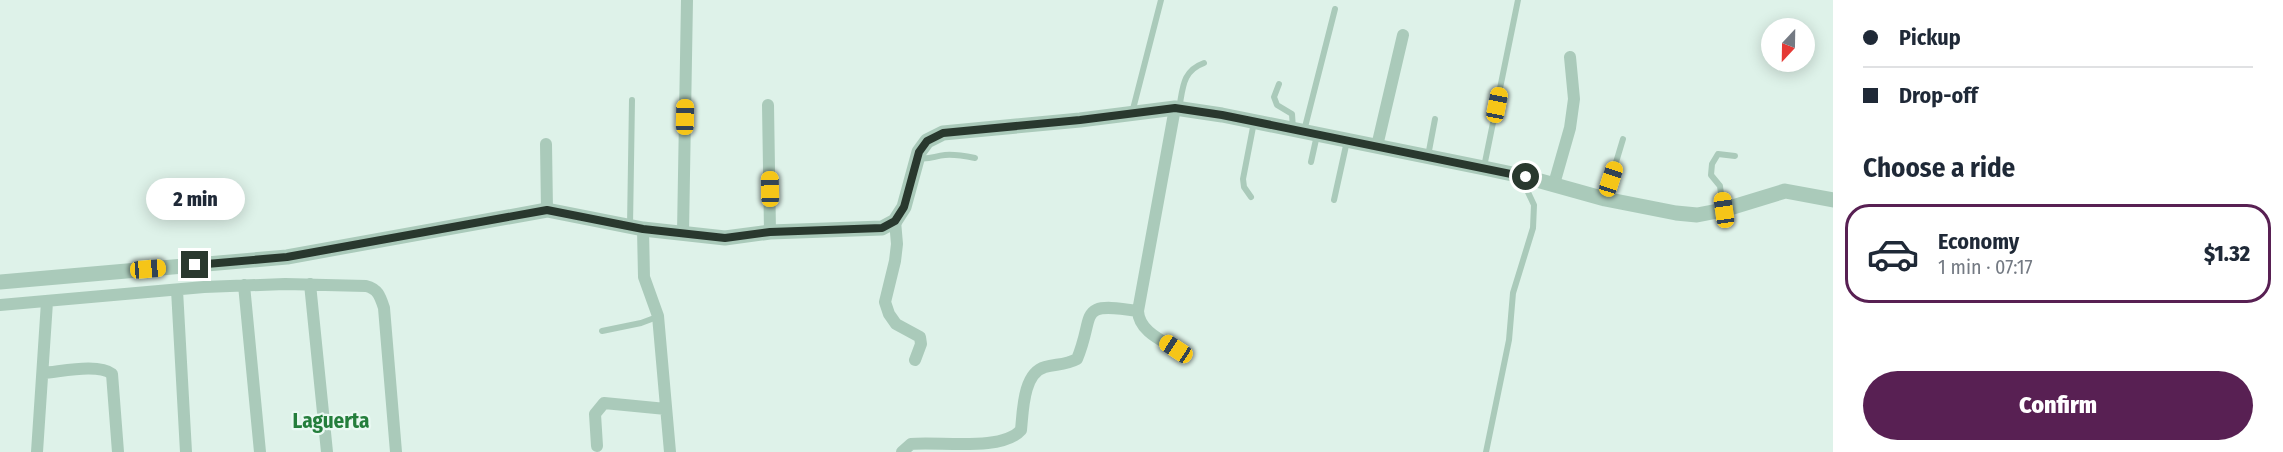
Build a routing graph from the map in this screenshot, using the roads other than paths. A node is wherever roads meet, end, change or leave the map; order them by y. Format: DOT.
graph roads {
  1 [pos="687,0"];
  2 [pos="1161,0"];
  3 [pos="1518,0"];
  4 [pos="1335,9"];
  5 [pos="1402,35"];
  6 [pos="1570,57"];
  7 [pos="1204,63"];
  8 [pos="1279,84"];
  9 [pos="632,100"];
  10 [pos="768,105"];
  11 [pos="1177,108"];
  12 [pos="1132,114"];
  13 [pos="1435,119"];
  14 [pos="1254,121"];
  15 [pos="1305,132"];
  16 [pos="1348,140"];
  17 [pos="1623,140"];
  18 [pos="546,144"];
  19 [pos="1377,146"];
  20 [pos="1427,156"];
  21 [pos="1735,156"];
  22 [pos="917,158"];
  23 [pos="975,158"];
  24 [pos="1311,162"];
  25 [pos="1484,168"];
  26 [pos="1526,177"];
  27 [pos="1554,184"];
  28 [pos="1251,197"];
  29 [pos="1605,199"];
  30 [pos="1334,200"];
  31 [pos="1833,200"];
  32 [pos="547,210"];
  33 [pos="1724,210"];
  34 [pos="895,221"];
  35 [pos="637,227"];
  36 [pos="770,232"];
  37 [pos="683,233"];
  38 [pos="0,282"];
  39 [pos="310,284"];
  40 [pos="244,285"];
  41 [pos="177,290"];
  42 [pos="47,302"];
  43 [pos="0,305"];
  44 [pos="1138,311"];
  45 [pos="658,316"];
  46 [pos="602,331"];
  47 [pos="1176,349"];
  48 [pos="915,360"];
  49 [pos="43,373"];
  50 [pos="666,409"];
  51 [pos="597,446"];
  52 [pos="37,452"];
  53 [pos="118,452"];
  54 [pos="186,452"];
  55 [pos="260,452"];
  56 [pos="327,452"];
  57 [pos="396,452"];
  58 [pos="670,452"];
  59 [pos="902,452"];
  60 [pos="1486,452"];
  1 -- 37 [label="street"];
  2 -- 12 [label="lane"];
  3 -- 25 [label="lane"];
  4 -- 15 [label="lane"];
  5 -- 19 [label="street"];
  6 -- 27 [label="street"];
  7 -- 11 [label="lane"];
  8 -- 15 [label="lane"];
  9 -- 35 [label="lane"];
  10 -- 36 [label="street"];
  11 -- 12 [label="street"];
  11 -- 14 [label="street"];
  11 -- 44 [label="street"];
  12 -- 22 [label="street"];
  13 -- 20 [label="lane"];
  14 -- 15 [label="street"];
  14 -- 28 [label="lane"];
  15 -- 16 [label="street"];
  15 -- 24 [label="lane"];
  16 -- 19 [label="street"];
  16 -- 30 [label="lane"];
  17 -- 29 [label="lane"];
  18 -- 32 [label="street"];
  19 -- 20 [label="street"];
  20 -- 25 [label="street"];
  21 -- 33 [label="lane"];
  22 -- 23 [label="lane"];
  22 -- 34 [label="street"];
  25 -- 26 [label="street"];
  26 -- 27 [label="street"];
  26 -- 60 [label="lane"];
  27 -- 29 [label="street"];
  29 -- 33 [label="street"];
  31 -- 33 [label="street"];
  32 -- 35 [label="street"];
  32 -- 38 [label="street"];
  34 -- 36 [label="street"];
  34 -- 48 [label="street"];
  35 -- 37 [label="street"];
  35 -- 45 [label="street"];
  36 -- 37 [label="street"];
  39 -- 40 [label="street"];
  39 -- 56 [label="street"];
  39 -- 57 [label="street"];
  40 -- 41 [label="street"];
  40 -- 55 [label="street"];
  41 -- 42 [label="street"];
  41 -- 54 [label="street"];
  42 -- 43 [label="street"];
  42 -- 49 [label="street"];
  44 -- 47 [label="street"];
  44 -- 59 [label="street"];
  45 -- 46 [label="lane"];
  45 -- 50 [label="street"];
  49 -- 52 [label="street"];
  49 -- 53 [label="street"];
  50 -- 51 [label="street"];
  50 -- 58 [label="street"];
}
